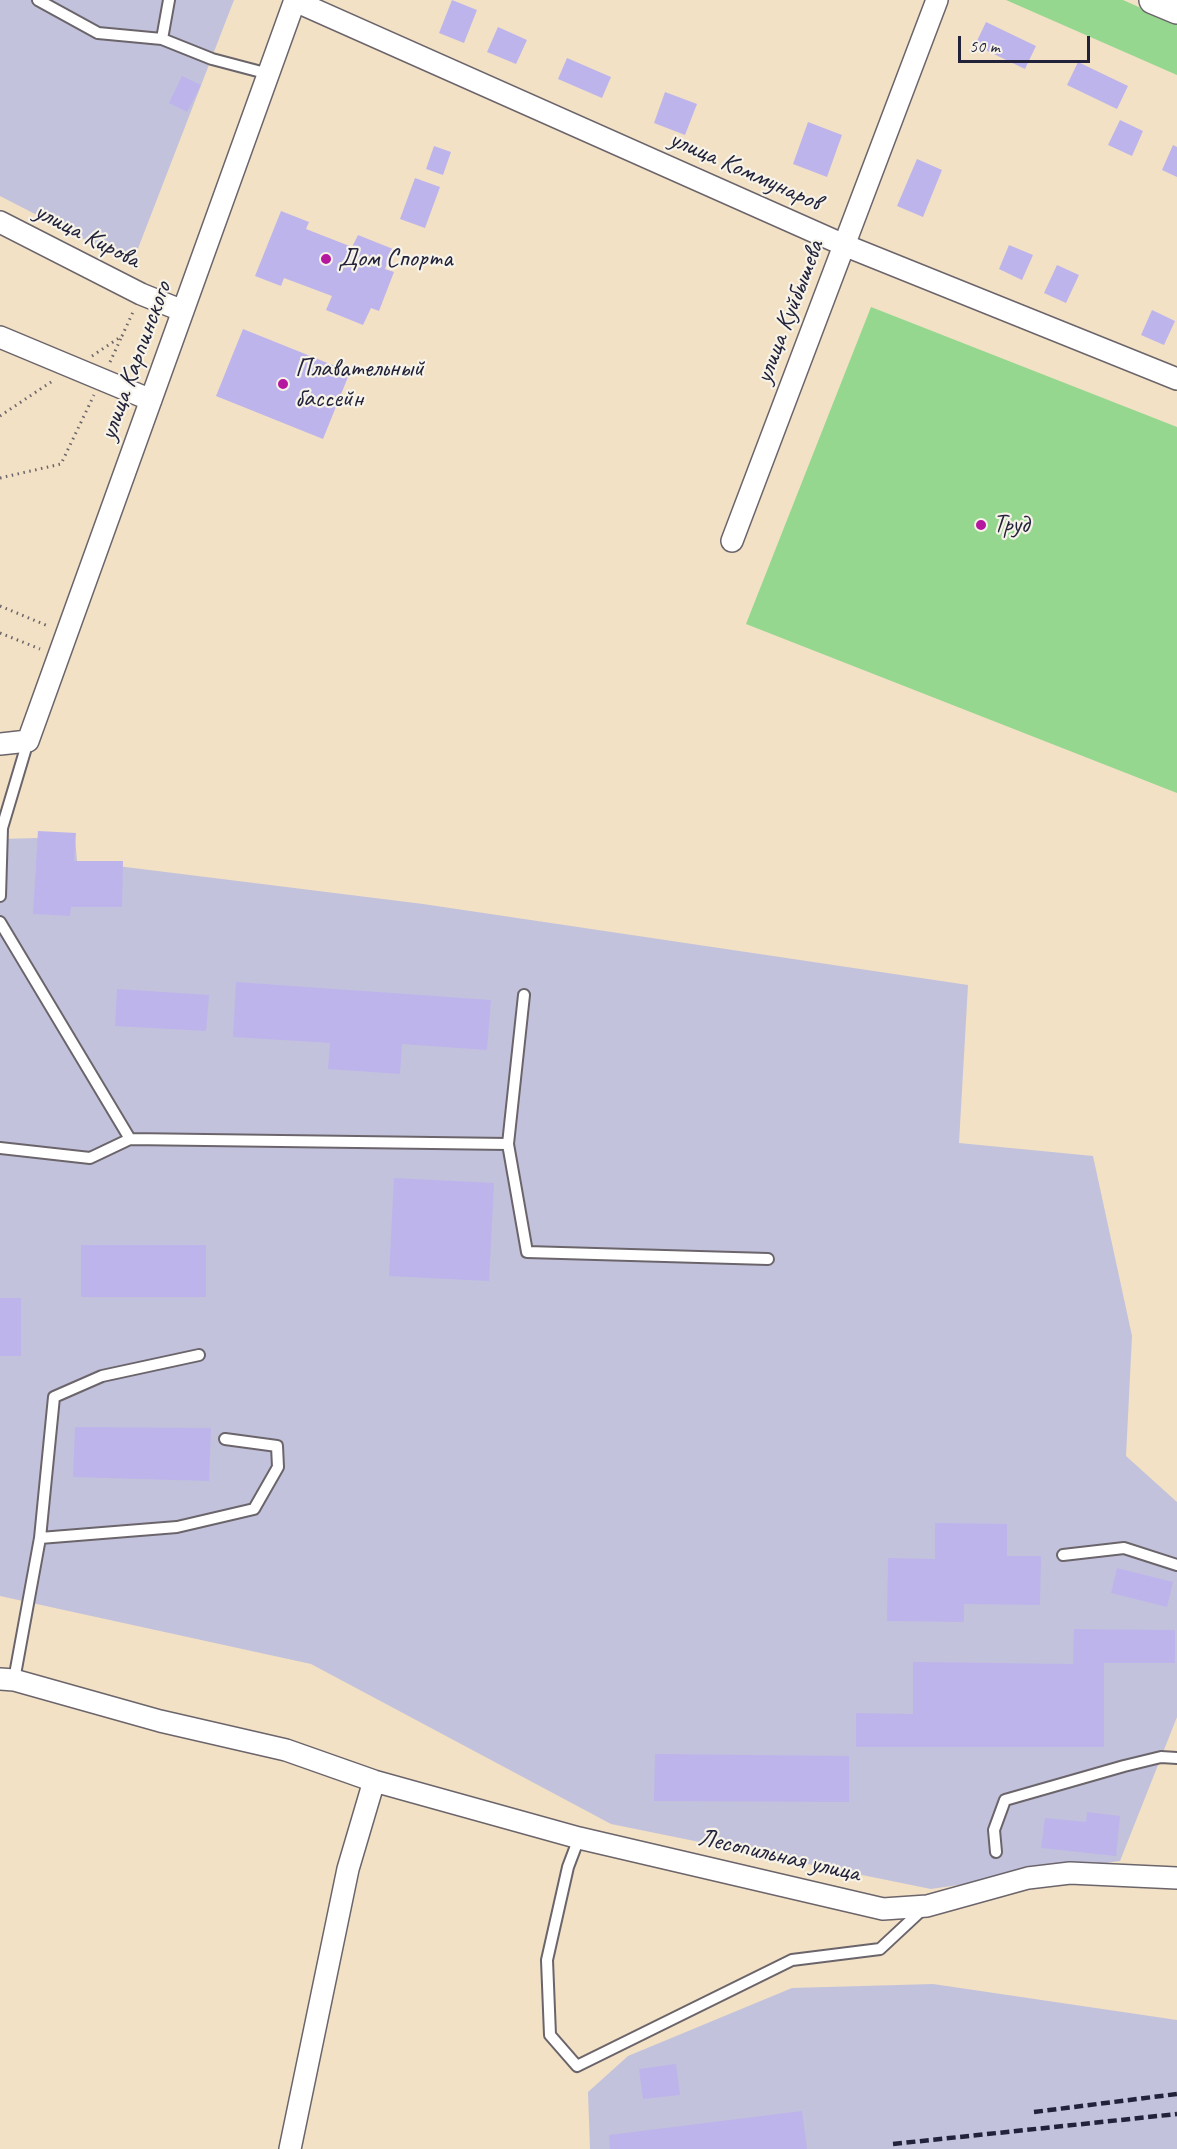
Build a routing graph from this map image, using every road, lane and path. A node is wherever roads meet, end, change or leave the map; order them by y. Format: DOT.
graph roads {
  1 [pos="39,0"];
  2 [pos="169,0"];
  3 [pos="295,0"];
  4 [pos="937,0"];
  5 [pos="1153,0"];
  6 [pos="1177,10"];
  7 [pos="162,39"];
  8 [pos="269,74"];
  9 [pos="0,222"];
  10 [pos="844,245"];
  11 [pos="183,311"];
  12 [pos="122,336"];
  13 [pos="0,337"];
  14 [pos="101,379"];
  15 [pos="1177,379"];
  16 [pos="151,400"];
  17 [pos="0,478"];
  18 [pos="732,541"];
  19 [pos="0,606"];
  20 [pos="0,633"];
  21 [pos="67,634"];
  22 [pos="59,656"];
  23 [pos="28,741"];
  24 [pos="0,744"];
  25 [pos="0,896"];
  26 [pos="0,922"];
  27 [pos="524,996"];
  28 [pos="130,1139"];
  29 [pos="508,1144"];
  30 [pos="0,1148"];
  31 [pos="768,1259"];
  32 [pos="199,1355"];
  33 [pos="225,1439"];
  34 [pos="40,1538"];
  35 [pos="1064,1555"];
  36 [pos="1177,1565"];
  37 [pos="7,1679"];
  38 [pos="1177,1758"];
  39 [pos="374,1782"];
  40 [pos="579,1838"];
  41 [pos="996,1852"];
  42 [pos="1177,1878"];
  43 [pos="927,1906"];
  44 [pos="290,2149"];
  1 -- 7 [label="lane"];
  2 -- 7 [label="lane"];
  3 -- 8 [label="street, улица Карпинского"];
  3 -- 10 [label="street, улица Коммунаров"];
  4 -- 10 [label="street, улица Куйбышева"];
  5 -- 6 [label="street"];
  7 -- 8 [label="lane"];
  8 -- 11 [label="street, улица Карпинского"];
  9 -- 11 [label="street, улица Кирова"];
  10 -- 15 [label="street, улица Коммунаров"];
  10 -- 18 [label="street, улица Куйбышева"];
  11 -- 16 [label="street, улица Карпинского"];
  12 -- 14 [label="path"];
  13 -- 14 [label="street"];
  14 -- 16 [label="street"];
  14 -- 17 [label="path"];
  16 -- 21 [label="street, улица Карпинского"];
  19 -- 21 [label="path"];
  20 -- 22 [label="path"];
  21 -- 22 [label="street, улица Карпинского"];
  22 -- 23 [label="street, улица Карпинского"];
  23 -- 24 [label="street"];
  23 -- 25 [label="lane"];
  26 -- 28 [label="lane"];
  27 -- 29 [label="lane"];
  28 -- 29 [label="lane"];
  28 -- 30 [label="lane"];
  29 -- 31 [label="lane"];
  32 -- 34 [label="lane"];
  33 -- 34 [label="lane"];
  34 -- 37 [label="lane"];
  35 -- 36 [label="lane"];
  37 -- 39 [label="street, Лесопильная улица"];
  38 -- 41 [label="lane"];
  39 -- 40 [label="street, Лесопильная улица"];
  39 -- 44 [label="street"];
  40 -- 43 [label="street, Лесопильная улица"];
  40 -- 43 [label="lane"];
  42 -- 43 [label="street, Лесопильная улица"];
}
